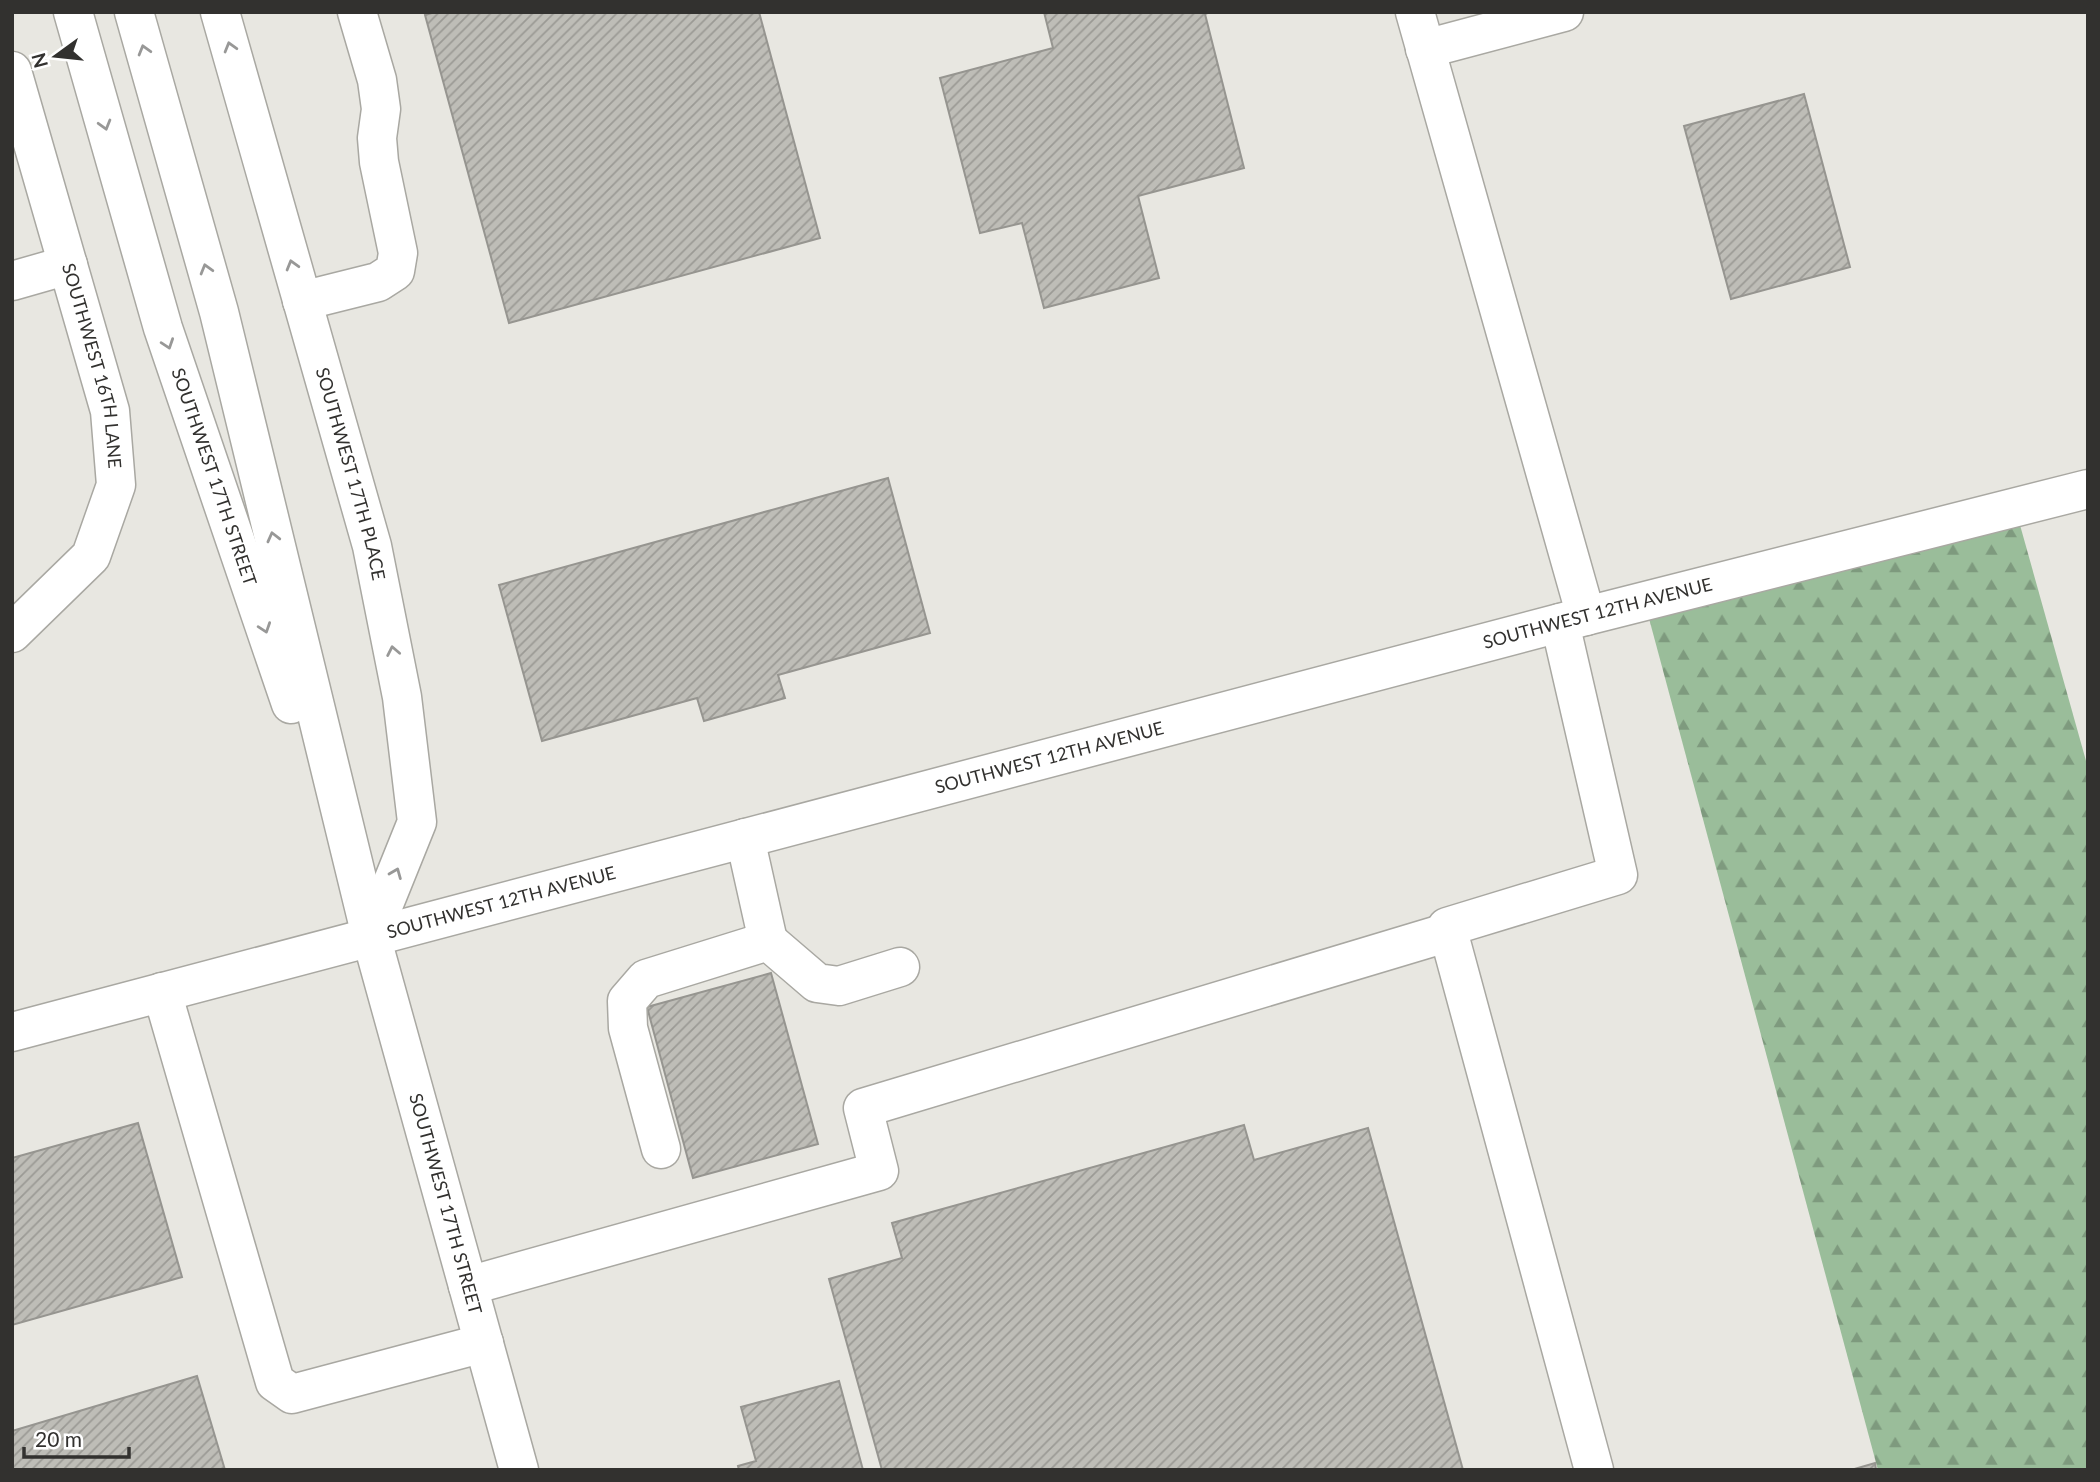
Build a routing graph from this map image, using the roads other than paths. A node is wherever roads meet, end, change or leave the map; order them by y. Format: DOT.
graph roads {
  1 [pos="73,12"];
  2 [pos="134,12"];
  3 [pos="220,12"];
  4 [pos="357,12"];
  5 [pos="1415,12"];
  6 [pos="1564,12"];
  7 [pos="1425,48"];
  8 [pos="12,71"];
  9 [pos="24,159"];
  10 [pos="68,265"];
  11 [pos="12,281"];
  12 [pos="302,301"];
  13 [pos="2088,489"];
  14 [pos="1573,620"];
  15 [pos="12,633"];
  16 [pos="745,838"];
  17 [pos="1449,932"];
  18 [pos="371,936"];
  19 [pos="768,941"];
  20 [pos="900,967"];
  21 [pos="162,992"];
  22 [pos="12,1032"];
  23 [pos="661,1149"];
  24 [pos="468,1286"];
  25 [pos="484,1343"];
  26 [pos="519,1470"];
  27 [pos="1594,1470"];
  1 -- 18 [label="street, SOUTHWEST 17TH STREET, one-way"];
  18 -- 2 [label="street, SOUTHWEST 17TH STREET, one-way"];
  12 -- 3 [label="street, SOUTHWEST 17TH PLACE, one-way"];
  4 -- 12 [label="street"];
  5 -- 7 [label="street"];
  6 -- 7 [label="street"];
  7 -- 14 [label="street"];
  8 -- 9 [label="street, SOUTHWEST 16TH LANE"];
  9 -- 10 [label="street, SOUTHWEST 16TH LANE"];
  10 -- 11 [label="street"];
  10 -- 15 [label="street, SOUTHWEST 16TH LANE"];
  18 -- 12 [label="street, SOUTHWEST 17TH PLACE, one-way"];
  13 -- 14 [label="street, SOUTHWEST 12TH AVENUE"];
  14 -- 16 [label="street, SOUTHWEST 12TH AVENUE"];
  14 -- 17 [label="street"];
  16 -- 18 [label="street, SOUTHWEST 12TH AVENUE"];
  16 -- 19 [label="street"];
  17 -- 24 [label="street"];
  17 -- 27 [label="street"];
  18 -- 21 [label="street, SOUTHWEST 12TH AVENUE"];
  18 -- 24 [label="street, SOUTHWEST 17TH STREET"];
  19 -- 20 [label="street"];
  19 -- 23 [label="street"];
  21 -- 22 [label="street, SOUTHWEST 12TH AVENUE"];
  21 -- 25 [label="street"];
  24 -- 25 [label="street, SOUTHWEST 17TH STREET"];
  25 -- 26 [label="street, SOUTHWEST 17TH STREET"];
}
